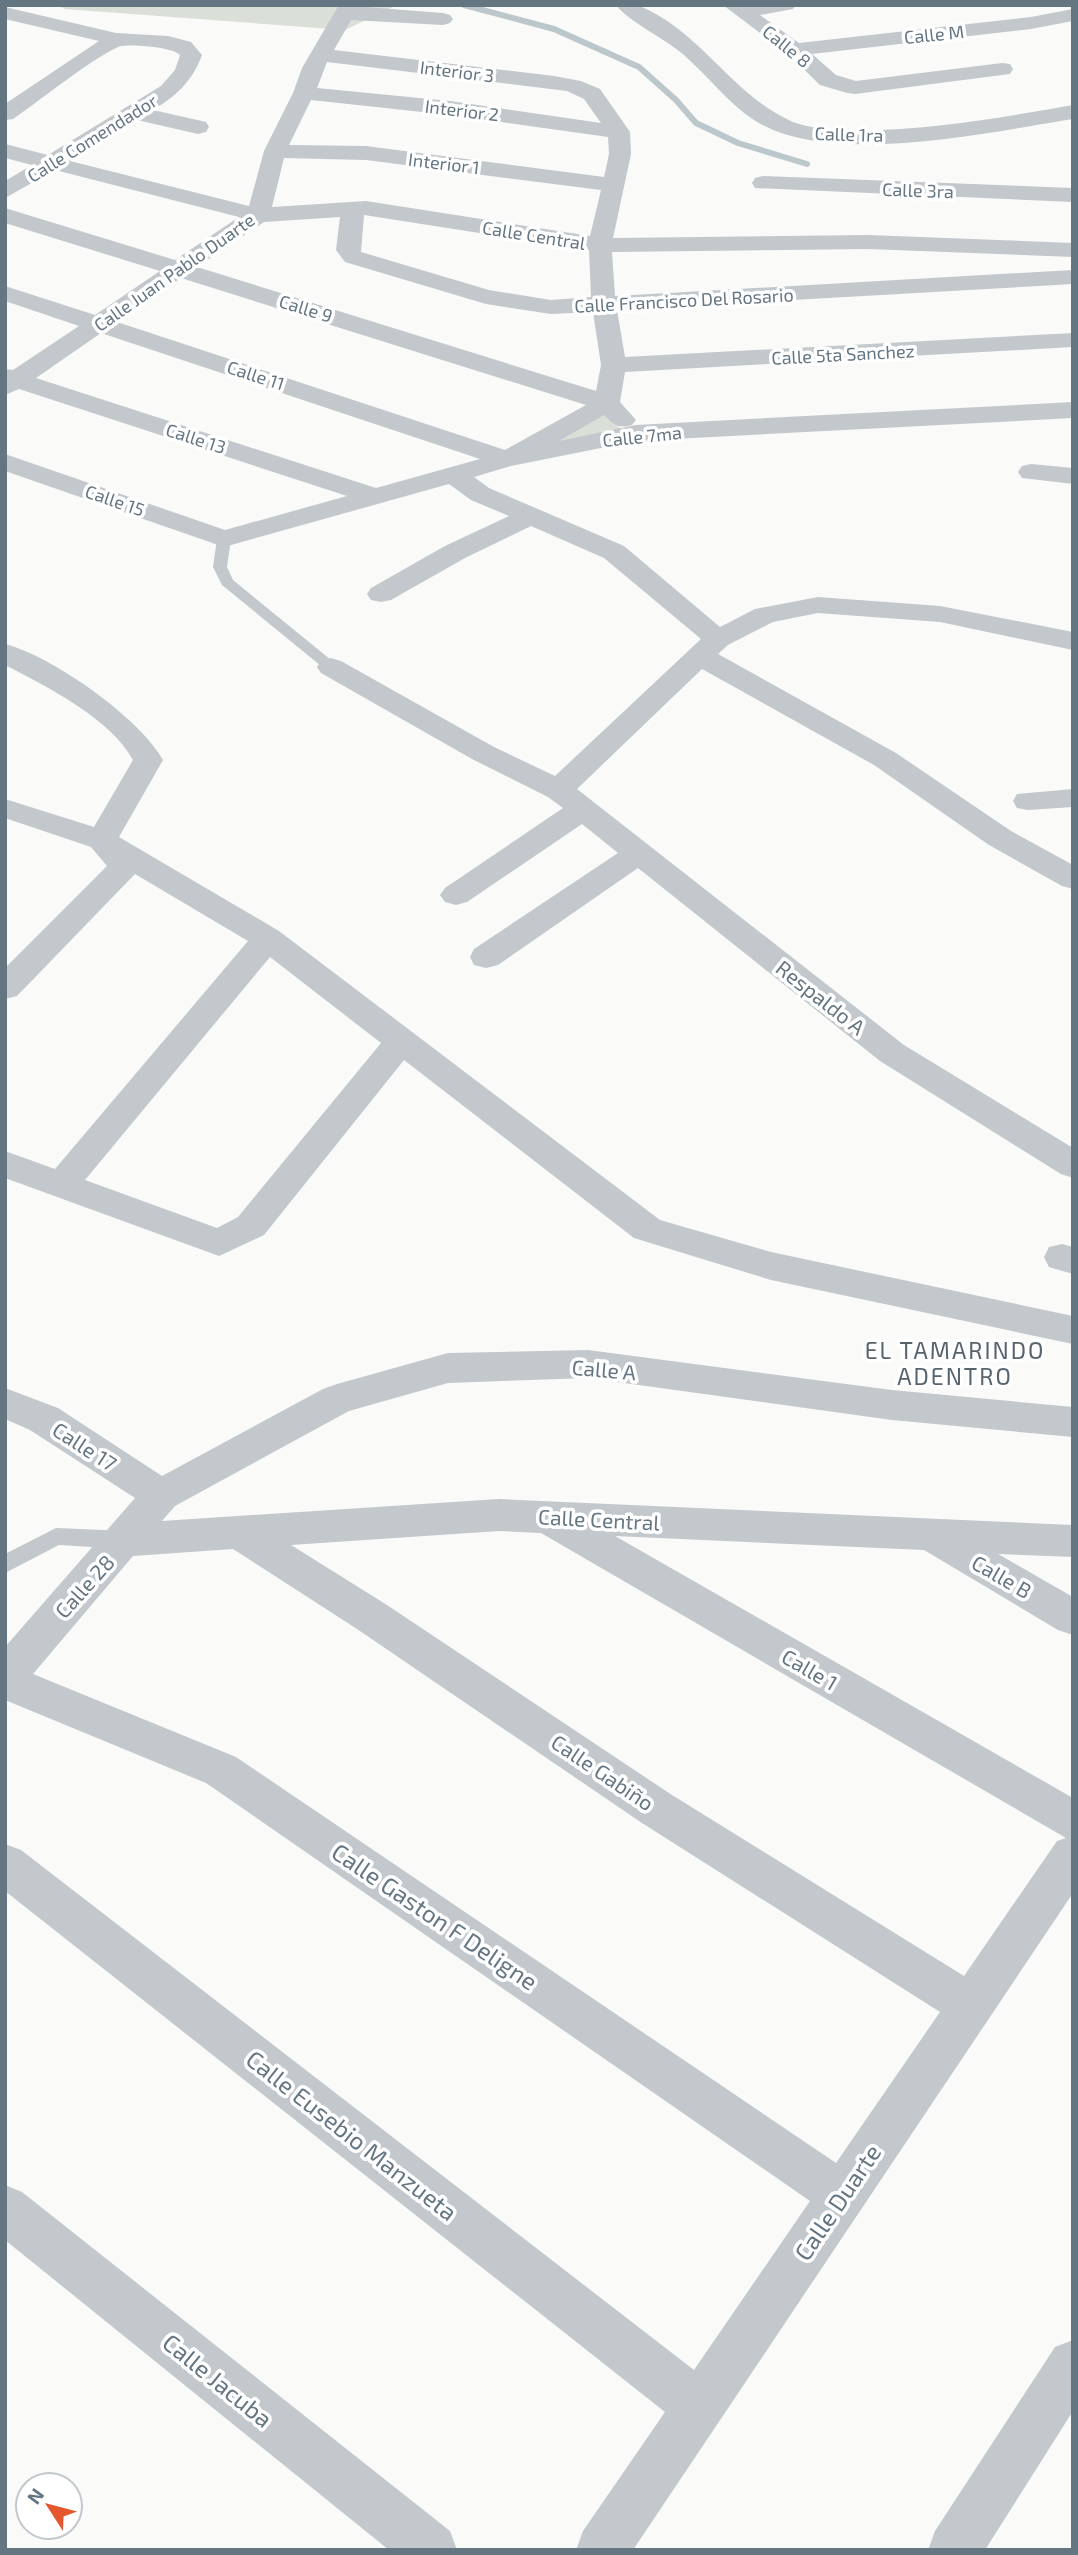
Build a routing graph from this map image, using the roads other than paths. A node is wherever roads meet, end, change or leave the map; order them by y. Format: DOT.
graph roads {
  1 [pos="626,5"];
  2 [pos="786,5"];
  3 [pos="738,8"];
  4 [pos="347,9"];
  5 [pos="5,12"];
  6 [pos="1073,15"];
  7 [pos="443,19"];
  8 [pos="1031,23"];
  9 [pos="916,37"];
  10 [pos="1073,38"];
  11 [pos="116,39"];
  12 [pos="795,50"];
  13 [pos="320,55"];
  14 [pos="1002,69"];
  15 [pos="956,76"];
  16 [pos="19,82"];
  17 [pos="45,89"];
  18 [pos="304,93"];
  19 [pos="1073,112"];
  20 [pos="136,113"];
  21 [pos="5,114"];
  22 [pos="198,127"];
  23 [pos="619,132"];
  24 [pos="5,151"];
  25 [pos="275,151"];
  26 [pos="52,163"];
  27 [pos="763,183"];
  28 [pos="613,186"];
  29 [pos="5,191"];
  30 [pos="1073,195"];
  31 [pos="353,208"];
  32 [pos="5,215"];
  33 [pos="258,215"];
  34 [pos="600,246"];
  35 [pos="1073,250"];
  36 [pos="179,268"];
  37 [pos="1073,277"];
  38 [pos="5,293"];
  39 [pos="604,306"];
  40 [pos="101,323"];
  41 [pos="1073,340"];
  42 [pos="614,365"];
  43 [pos="9,381"];
  44 [pos="607,402"];
  45 [pos="1073,410"];
  46 [pos="636,433"];
  47 [pos="506,459"];
  48 [pos="5,462"];
  49 [pos="1031,472"];
  50 [pos="453,474"];
  51 [pos="1073,476"];
  52 [pos="374,496"];
  53 [pos="531,516"];
  54 [pos="224,539"];
  55 [pos="381,594"];
  56 [pos="1073,641"];
  57 [pos="709,647"];
  58 [pos="5,653"];
  59 [pos="331,667"];
  60 [pos="1073,798"];
  61 [pos="572,799"];
  62 [pos="1028,801"];
  63 [pos="5,808"];
  64 [pos="102,840"];
  65 [pos="638,854"];
  66 [pos="1073,879"];
  67 [pos="456,895"];
  68 [pos="268,939"];
  69 [pos="486,957"];
  70 [pos="9,979"];
  71 [pos="401,1041"];
  72 [pos="5,1164"];
  73 [pos="1073,1165"];
  74 [pos="61,1185"];
  75 [pos="1073,1330"];
  76 [pos="5,1403"];
  77 [pos="1073,1422"];
  78 [pos="161,1495"];
  79 [pos="547,1517"];
  80 [pos="240,1532"];
  81 [pos="932,1535"];
  82 [pos="126,1540"];
  83 [pos="1073,1541"];
  84 [pos="5,1564"];
  85 [pos="1073,1618"];
  86 [pos="5,1679"];
  87 [pos="1073,1821"];
  88 [pos="1073,1855"];
  89 [pos="5,1864"];
  90 [pos="970,2005"];
  91 [pos="842,2195"];
  92 [pos="5,2209"];
  93 [pos="1073,2365"];
  94 [pos="699,2406"];
  95 [pos="431,2550"];
  96 [pos="602,2550"];
  97 [pos="954,2550"];
  1 -- 19 [label="street, Calle 1ra"];
  2 -- 3 [label="street"];
  3 -- 12 [label="street, Calle 8"];
  4 -- 7 [label="street"];
  4 -- 13 [label="street, Calle Juan Pablo Duarte"];
  5 -- 11 [label="street"];
  6 -- 8 [label="street, Calle M"];
  8 -- 9 [label="street, Calle M"];
  8 -- 10 [label="street"];
  9 -- 12 [label="street, Calle M"];
  9 -- 15 [label="street"];
  11 -- 17 [label="street"];
  11 -- 20 [label="street, Calle Comendador"];
  12 -- 15 [label="street, Calle 8"];
  13 -- 18 [label="street, Calle Juan Pablo Duarte"];
  13 -- 23 [label="street, Interior 3"];
  14 -- 15 [label="street"];
  16 -- 17 [label="street"];
  17 -- 21 [label="street"];
  18 -- 23 [label="street, Interior 2"];
  18 -- 25 [label="street, Calle Juan Pablo Duarte"];
  20 -- 22 [label="street"];
  20 -- 26 [label="street, Calle Comendador"];
  23 -- 28 [label="street"];
  24 -- 26 [label="street, Calle Central"];
  25 -- 28 [label="street, Interior 1"];
  25 -- 33 [label="street, Calle Juan Pablo Duarte"];
  26 -- 29 [label="street, Calle Comendador"];
  26 -- 33 [label="street, Calle Central"];
  27 -- 30 [label="street, Calle 3ra"];
  28 -- 34 [label="street"];
  31 -- 33 [label="street, Calle Central"];
  31 -- 34 [label="street, Calle Central"];
  31 -- 39 [label="street, Calle Francisco Del Rosario"];
  32 -- 36 [label="street, Calle 9"];
  33 -- 36 [label="street, Calle Juan Pablo Duarte"];
  34 -- 35 [label="street, Calle Central"];
  34 -- 39 [label="street"];
  36 -- 40 [label="street, Calle Juan Pablo Duarte"];
  36 -- 44 [label="street, Calle 9"];
  37 -- 39 [label="street, Calle Francisco Del Rosario"];
  38 -- 40 [label="street, Calle 11"];
  39 -- 42 [label="street"];
  40 -- 43 [label="street, Calle Juan Pablo Duarte"];
  40 -- 47 [label="street, Calle 11"];
  41 -- 42 [label="street, Calle 5ta Sanchez"];
  42 -- 44 [label="street"];
  43 -- 52 [label="street, Calle 13"];
  44 -- 46 [label="street"];
  44 -- 47 [label="street"];
  45 -- 46 [label="street, Calle 7ma"];
  46 -- 47 [label="street, Calle 7ma"];
  47 -- 50 [label="street, Calle 7ma"];
  48 -- 54 [label="street, Calle 15"];
  49 -- 51 [label="street"];
  50 -- 52 [label="street, Calle 7ma"];
  50 -- 53 [label="street"];
  52 -- 54 [label="street, Calle 7ma"];
  53 -- 55 [label="street"];
  53 -- 57 [label="street"];
  54 -- 59 [label="lane"];
  56 -- 57 [label="street"];
  57 -- 61 [label="street"];
  57 -- 66 [label="street"];
  58 -- 64 [label="street"];
  59 -- 61 [label="street, Respaldo A"];
  60 -- 62 [label="street"];
  61 -- 65 [label="street, Respaldo A"];
  61 -- 67 [label="street"];
  63 -- 64 [label="street"];
  64 -- 68 [label="street"];
  64 -- 70 [label="street"];
  65 -- 69 [label="street"];
  65 -- 73 [label="street, Respaldo A"];
  68 -- 71 [label="street"];
  68 -- 74 [label="street"];
  71 -- 74 [label="street"];
  71 -- 75 [label="street"];
  72 -- 74 [label="street"];
  76 -- 78 [label="street, Calle 17"];
  77 -- 78 [label="street, Calle A"];
  78 -- 82 [label="street, Calle 28"];
  79 -- 80 [label="street, Calle Central"];
  79 -- 81 [label="street, Calle Central"];
  79 -- 87 [label="street, Calle 1"];
  80 -- 82 [label="street, Calle Central"];
  80 -- 90 [label="street, Calle Gabiño"];
  81 -- 83 [label="street, Calle Central"];
  81 -- 85 [label="street, Calle B"];
  82 -- 84 [label="lane"];
  82 -- 86 [label="street, Calle 28"];
  86 -- 91 [label="street, Calle Gaston F Deligne"];
  88 -- 90 [label="street, Calle Duarte"];
  89 -- 94 [label="street, Calle Eusebio Manzueta"];
  90 -- 91 [label="street, Calle Duarte"];
  91 -- 94 [label="street, Calle Duarte"];
  92 -- 95 [label="street, Calle Jacuba"];
  93 -- 97 [label="street"];
  94 -- 96 [label="street, Calle Duarte"];
}
